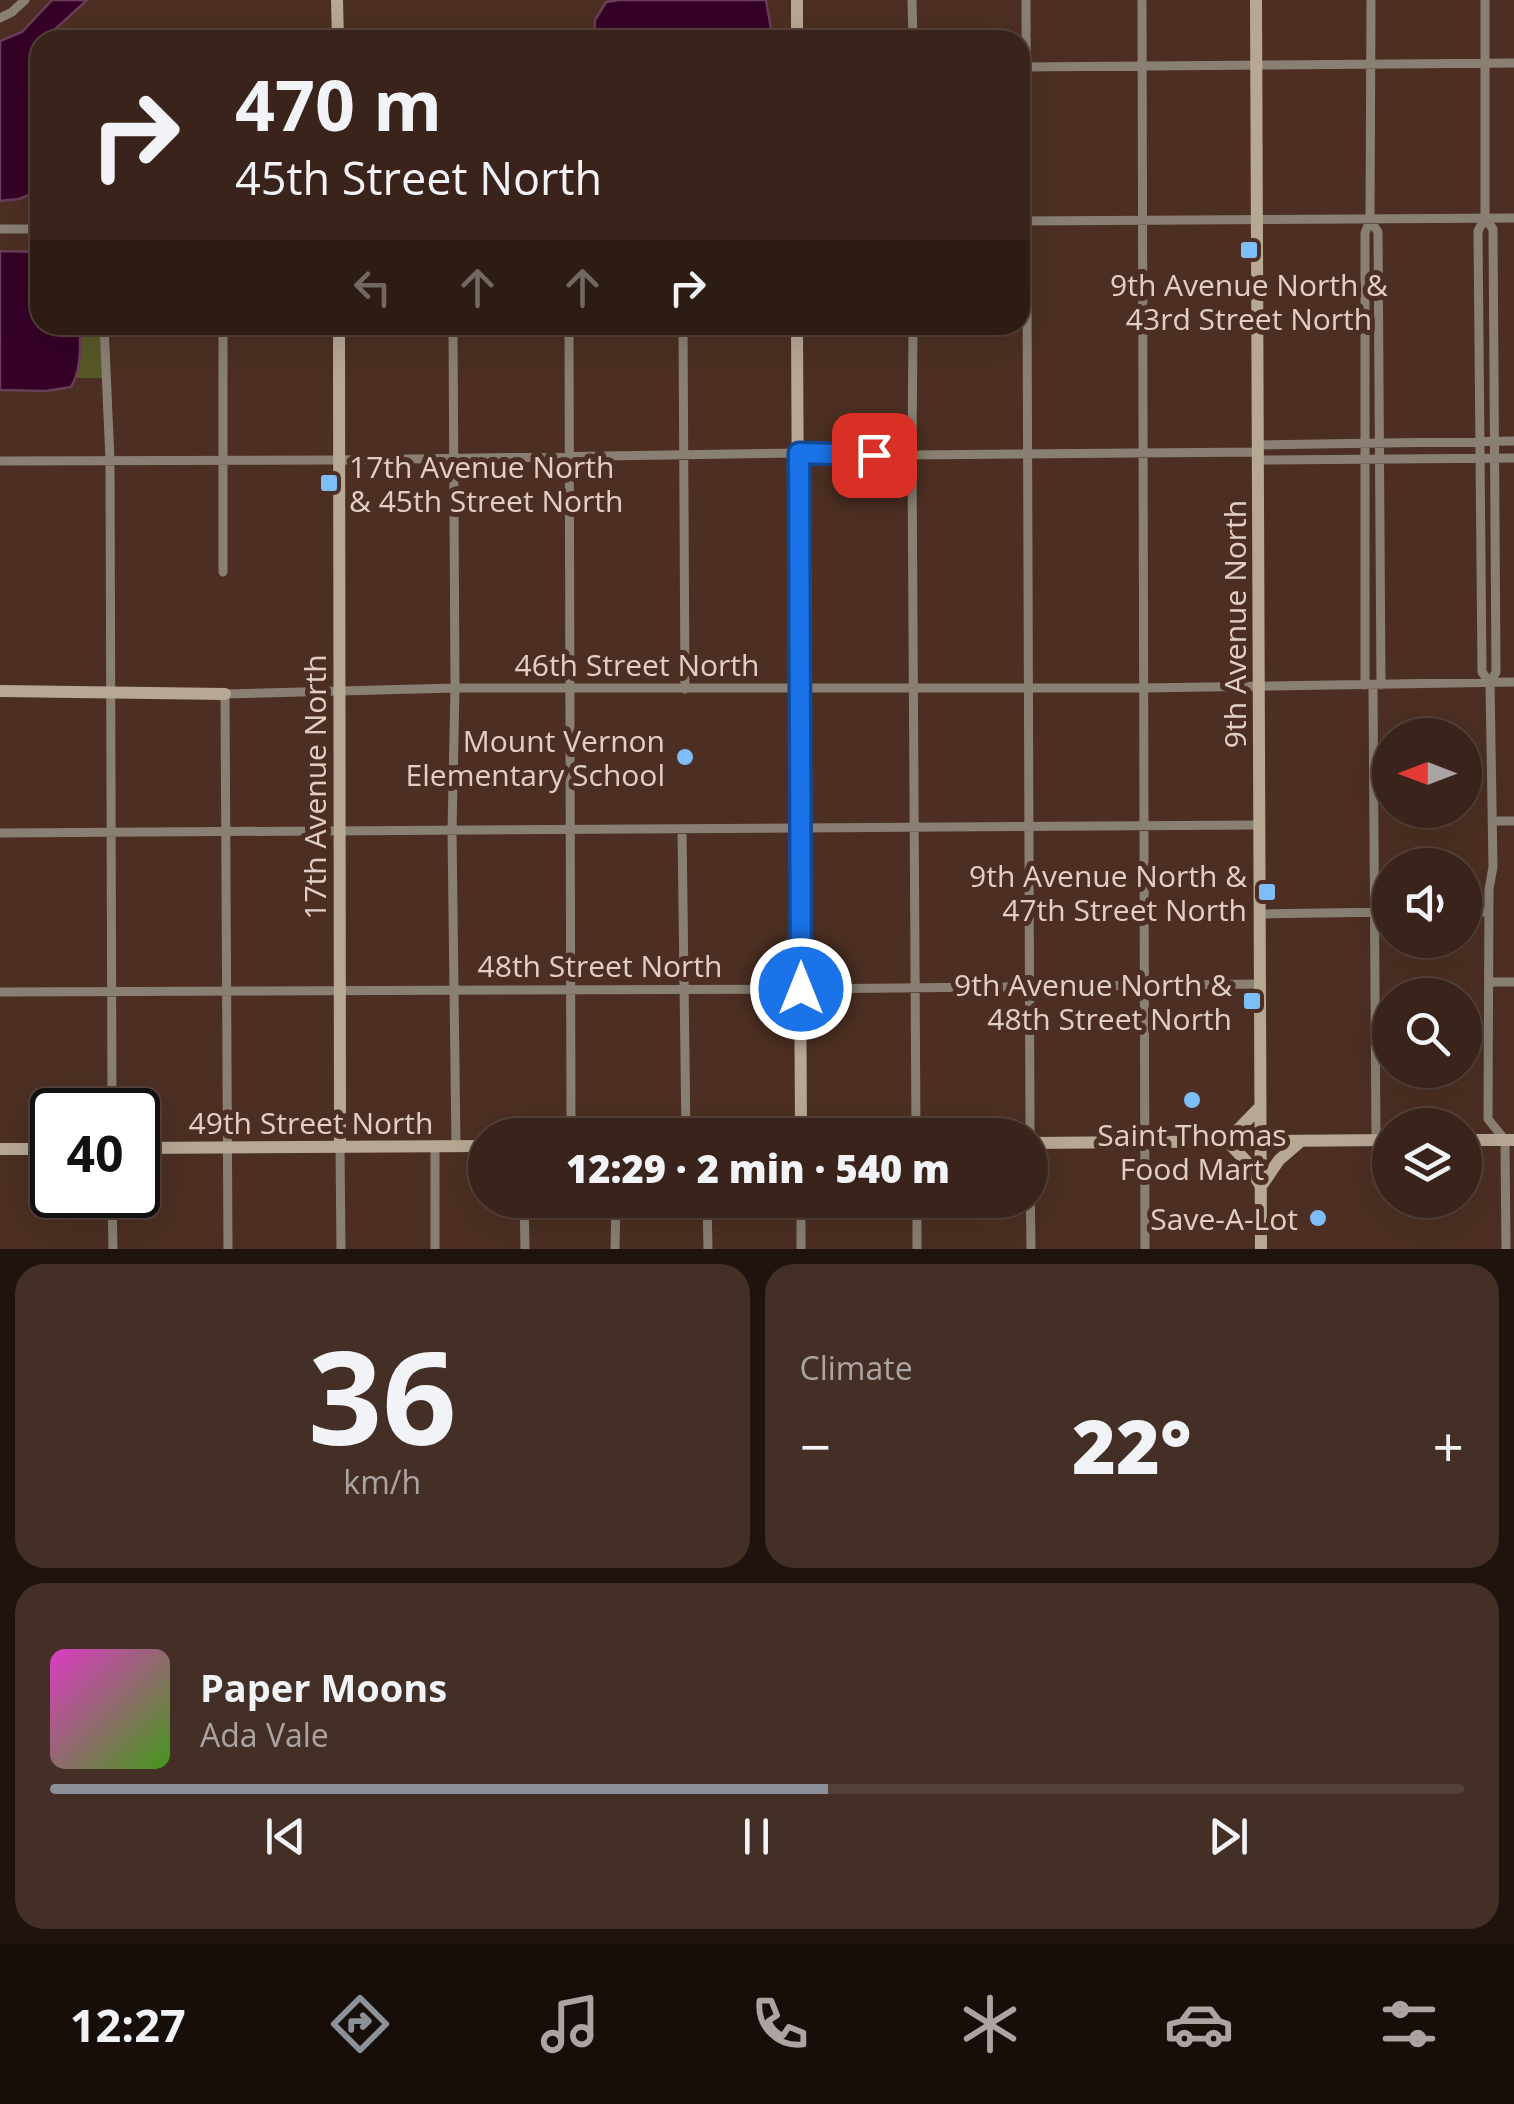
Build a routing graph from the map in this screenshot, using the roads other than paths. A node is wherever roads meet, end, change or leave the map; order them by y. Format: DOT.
graph roads {
  1 [pos="26,0"];
  2 [pos="338,0"];
  3 [pos="797,0"];
  4 [pos="912,0"];
  5 [pos="1026,0"];
  6 [pos="1142,0"];
  7 [pos="1256,0"];
  8 [pos="1371,0"];
  9 [pos="1484,0"];
  10 [pos="0,18"];
  11 [pos="338,30"];
  12 [pos="797,30"];
  13 [pos="913,30"];
  14 [pos="1025,30"];
  15 [pos="1514,63"];
  16 [pos="1256,64"];
  17 [pos="1372,64"];
  18 [pos="1485,64"];
  19 [pos="1030,67"];
  20 [pos="1142,67"];
  21 [pos="1485,218"];
  22 [pos="1514,218"];
  23 [pos="1142,219"];
  24 [pos="1258,220"];
  25 [pos="1370,220"];
  26 [pos="1030,221"];
  27 [pos="30,229"];
  28 [pos="0,230"];
  29 [pos="105,335"];
  30 [pos="223,335"];
  31 [pos="338,335"];
  32 [pos="453,335"];
  33 [pos="569,335"];
  34 [pos="683,335"];
  35 [pos="798,335"];
  36 [pos="913,335"];
  37 [pos="1025,335"];
  38 [pos="1480,442"];
  39 [pos="1494,442"];
  40 [pos="1514,442"];
  41 [pos="1364,443"];
  42 [pos="1380,443"];
  43 [pos="1259,452"];
  44 [pos="799,453"];
  45 [pos="1027,454"];
  46 [pos="1143,454"];
  47 [pos="682,455"];
  48 [pos="568,456"];
  49 [pos="912,456"];
  50 [pos="455,458"];
  51 [pos="1480,458"];
  52 [pos="1495,458"];
  53 [pos="1514,458"];
  54 [pos="1364,459"];
  55 [pos="1380,459"];
  56 [pos="110,460"];
  57 [pos="224,460"];
  58 [pos="340,460"];
  59 [pos="0,461"];
  60 [pos="223,572"];
  61 [pos="1490,682"];
  62 [pos="1514,682"];
  63 [pos="1373,685"];
  64 [pos="1258,686"];
  65 [pos="455,688"];
  66 [pos="800,688"];
  67 [pos="913,688"];
  68 [pos="1028,688"];
  69 [pos="1144,688"];
  70 [pos="570,689"];
  71 [pos="685,689"];
  72 [pos="0,691"];
  73 [pos="110,692"];
  74 [pos="338,692"];
  75 [pos="225,694"];
  76 [pos="1492,821"];
  77 [pos="1514,821"];
  78 [pos="1260,825"];
  79 [pos="1144,826"];
  80 [pos="1029,827"];
  81 [pos="800,828"];
  82 [pos="916,828"];
  83 [pos="452,830"];
  84 [pos="570,830"];
  85 [pos="682,830"];
  86 [pos="339,831"];
  87 [pos="0,832"];
  88 [pos="111,832"];
  89 [pos="226,832"];
  90 [pos="1374,848"];
  91 [pos="1372,912"];
  92 [pos="1482,912"];
  93 [pos="1489,912"];
  94 [pos="1260,914"];
  95 [pos="1377,958"];
  96 [pos="1489,982"];
  97 [pos="1514,982"];
  98 [pos="1260,984"];
  99 [pos="1144,985"];
  100 [pos="916,986"];
  101 [pos="1030,986"];
  102 [pos="801,989"];
  103 [pos="339,990"];
  104 [pos="455,990"];
  105 [pos="570,990"];
  106 [pos="686,990"];
  107 [pos="111,991"];
  108 [pos="226,991"];
  109 [pos="0,992"];
  110 [pos="112,1088"];
  111 [pos="1260,1106"];
  112 [pos="1382,1108"];
  113 [pos="572,1118"];
  114 [pos="686,1118"];
  115 [pos="801,1118"];
  116 [pos="916,1118"];
  117 [pos="1030,1118"];
  118 [pos="1372,1140"];
  119 [pos="1482,1140"];
  120 [pos="1509,1140"];
  121 [pos="1227,1141"];
  122 [pos="1260,1141"];
  123 [pos="1301,1141"];
  124 [pos="1048,1142"];
  125 [pos="1145,1142"];
  126 [pos="435,1146"];
  127 [pos="456,1146"];
  128 [pos="468,1146"];
  129 [pos="340,1147"];
  130 [pos="30,1148"];
  131 [pos="160,1148"];
  132 [pos="228,1148"];
  133 [pos="0,1149"];
  134 [pos="1261,1187"];
  135 [pos="112,1218"];
  136 [pos="524,1218"];
  137 [pos="616,1218"];
  138 [pos="707,1218"];
  139 [pos="801,1218"];
  140 [pos="916,1218"];
  141 [pos="1031,1218"];
  142 [pos="112,1249"];
  143 [pos="228,1249"];
  144 [pos="340,1249"];
  145 [pos="434,1249"];
  146 [pos="525,1249"];
  147 [pos="616,1249"];
  148 [pos="708,1249"];
  149 [pos="802,1249"];
  150 [pos="917,1249"];
  151 [pos="1031,1249"];
  152 [pos="1146,1249"];
  153 [pos="1261,1249"];
  154 [pos="1506,1249"];
  1 -- 10 [label="street"];
  2 -- 11 [label="street"];
  3 -- 12 [label="street"];
  4 -- 13 [label="street"];
  5 -- 14 [label="street"];
  6 -- 20 [label="street"];
  7 -- 16 [label="street, 9th Avenue North"];
  8 -- 17 [label="street"];
  9 -- 18 [label="street"];
  15 -- 18 [label="street"];
  16 -- 17 [label="street"];
  16 -- 20 [label="street"];
  16 -- 24 [label="street, 9th Avenue North"];
  17 -- 18 [label="street"];
  17 -- 25 [label="street"];
  18 -- 21 [label="street"];
  19 -- 20 [label="street"];
  20 -- 23 [label="street"];
  21 -- 22 [label="street"];
  21 -- 25 [label="street"];
  21 -- 38 [label="street"];
  21 -- 39 [label="street"];
  23 -- 24 [label="street"];
  23 -- 26 [label="street"];
  23 -- 46 [label="street"];
  24 -- 25 [label="street"];
  24 -- 43 [label="street, 9th Avenue North"];
  25 -- 41 [label="street"];
  25 -- 42 [label="street"];
  27 -- 28 [label="street"];
  29 -- 56 [label="street"];
  30 -- 57 [label="street"];
  31 -- 58 [label="street, 17th Avenue North"];
  32 -- 50 [label="street"];
  33 -- 48 [label="street"];
  34 -- 47 [label="street"];
  35 -- 44 [label="street"];
  36 -- 49 [label="street"];
  37 -- 45 [label="street"];
  38 -- 39 [label="street"];
  38 -- 42 [label="street"];
  38 -- 51 [label="street"];
  39 -- 40 [label="street"];
  39 -- 52 [label="street"];
  41 -- 42 [label="street"];
  41 -- 43 [label="street"];
  41 -- 54 [label="street"];
  42 -- 55 [label="street"];
  43 -- 46 [label="street"];
  43 -- 54 [label="street"];
  43 -- 64 [label="street, 9th Avenue North"];
  44 -- 47 [label="street"];
  44 -- 49 [label="street"];
  44 -- 66 [label="street"];
  45 -- 46 [label="street"];
  45 -- 49 [label="street"];
  45 -- 68 [label="street"];
  46 -- 69 [label="street"];
  47 -- 48 [label="street"];
  47 -- 71 [label="street"];
  48 -- 50 [label="street"];
  48 -- 70 [label="street"];
  49 -- 67 [label="street"];
  50 -- 58 [label="street"];
  50 -- 65 [label="street"];
  51 -- 52 [label="street"];
  51 -- 55 [label="street"];
  51 -- 61 [label="street"];
  52 -- 53 [label="street"];
  52 -- 61 [label="street"];
  54 -- 55 [label="street"];
  54 -- 63 [label="street"];
  55 -- 63 [label="street"];
  56 -- 57 [label="street"];
  56 -- 59 [label="street"];
  56 -- 73 [label="street"];
  57 -- 58 [label="street"];
  57 -- 60 [label="street"];
  58 -- 74 [label="street, 17th Avenue North"];
  61 -- 62 [label="street, 46th Street North"];
  61 -- 63 [label="street, 46th Street North"];
  61 -- 76 [label="street"];
  63 -- 64 [label="street, 46th Street North"];
  63 -- 90 [label="street"];
  64 -- 69 [label="street, 46th Street North"];
  64 -- 78 [label="street, 9th Avenue North"];
  65 -- 70 [label="street, 46th Street North"];
  65 -- 74 [label="street, 46th Street North"];
  65 -- 83 [label="street"];
  66 -- 67 [label="street, 46th Street North"];
  66 -- 71 [label="street, 46th Street North"];
  66 -- 81 [label="street"];
  67 -- 68 [label="street, 46th Street North"];
  67 -- 82 [label="street"];
  68 -- 69 [label="street, 46th Street North"];
  68 -- 80 [label="street"];
  69 -- 79 [label="street"];
  70 -- 71 [label="street, 46th Street North"];
  70 -- 84 [label="street"];
  72 -- 73 [label="street, 46th Street North"];
  73 -- 75 [label="street, 46th Street North"];
  73 -- 88 [label="street"];
  74 -- 75 [label="street, 46th Street North"];
  74 -- 86 [label="street, 17th Avenue North"];
  75 -- 89 [label="street"];
  76 -- 77 [label="street"];
  76 -- 93 [label="street"];
  78 -- 79 [label="street"];
  78 -- 94 [label="street, 9th Avenue North"];
  79 -- 80 [label="street"];
  79 -- 99 [label="street"];
  80 -- 82 [label="street"];
  80 -- 101 [label="street"];
  81 -- 82 [label="street"];
  81 -- 85 [label="street"];
  81 -- 102 [label="street"];
  82 -- 100 [label="street"];
  83 -- 84 [label="street"];
  83 -- 86 [label="street"];
  83 -- 104 [label="street"];
  84 -- 85 [label="street"];
  84 -- 105 [label="street"];
  85 -- 106 [label="street"];
  86 -- 89 [label="street"];
  86 -- 103 [label="street, 17th Avenue North"];
  87 -- 88 [label="street"];
  88 -- 89 [label="street"];
  88 -- 107 [label="street"];
  89 -- 108 [label="street"];
  91 -- 94 [label="street"];
  92 -- 93 [label="street"];
  93 -- 96 [label="street"];
  94 -- 98 [label="street, 9th Avenue North"];
  95 -- 112 [label="street"];
  96 -- 97 [label="street"];
  96 -- 120 [label="street"];
  98 -- 99 [label="street, 48th Street North"];
  98 -- 111 [label="street, 9th Avenue North"];
  99 -- 101 [label="street, 48th Street North"];
  99 -- 125 [label="street"];
  100 -- 101 [label="street, 48th Street North"];
  100 -- 102 [label="street, 48th Street North"];
  100 -- 116 [label="street"];
  101 -- 117 [label="street"];
  102 -- 106 [label="street, 48th Street North"];
  102 -- 115 [label="street"];
  103 -- 104 [label="street, 48th Street North"];
  103 -- 108 [label="street, 48th Street North"];
  103 -- 129 [label="street, 17th Avenue North"];
  104 -- 105 [label="street, 48th Street North"];
  104 -- 127 [label="street"];
  105 -- 106 [label="street, 48th Street North"];
  105 -- 113 [label="street"];
  106 -- 114 [label="street"];
  107 -- 108 [label="street, 48th Street North"];
  107 -- 109 [label="street, 48th Street North"];
  107 -- 110 [label="street"];
  108 -- 132 [label="street"];
  111 -- 121 [label="street"];
  111 -- 122 [label="street, 9th Avenue North"];
  118 -- 123 [label="street"];
  119 -- 120 [label="street"];
  120 -- 154 [label="street"];
  121 -- 122 [label="street"];
  121 -- 125 [label="street"];
  121 -- 134 [label="street"];
  122 -- 123 [label="street"];
  122 -- 134 [label="street, 9th Avenue North"];
  123 -- 134 [label="street"];
  124 -- 125 [label="street"];
  125 -- 152 [label="street"];
  126 -- 127 [label="street, 49th Street North"];
  126 -- 129 [label="street, 49th Street North"];
  126 -- 145 [label="street"];
  127 -- 128 [label="street, 49th Street North"];
  129 -- 132 [label="street, 49th Street North"];
  129 -- 144 [label="street, 17th Avenue North"];
  130 -- 133 [label="street"];
  131 -- 132 [label="street, 49th Street North"];
  132 -- 143 [label="street"];
  134 -- 153 [label="street, 9th Avenue North"];
  135 -- 142 [label="street"];
  136 -- 146 [label="street"];
  137 -- 147 [label="street"];
  138 -- 148 [label="street"];
  139 -- 149 [label="street"];
  140 -- 150 [label="street"];
  141 -- 151 [label="street"];
}
